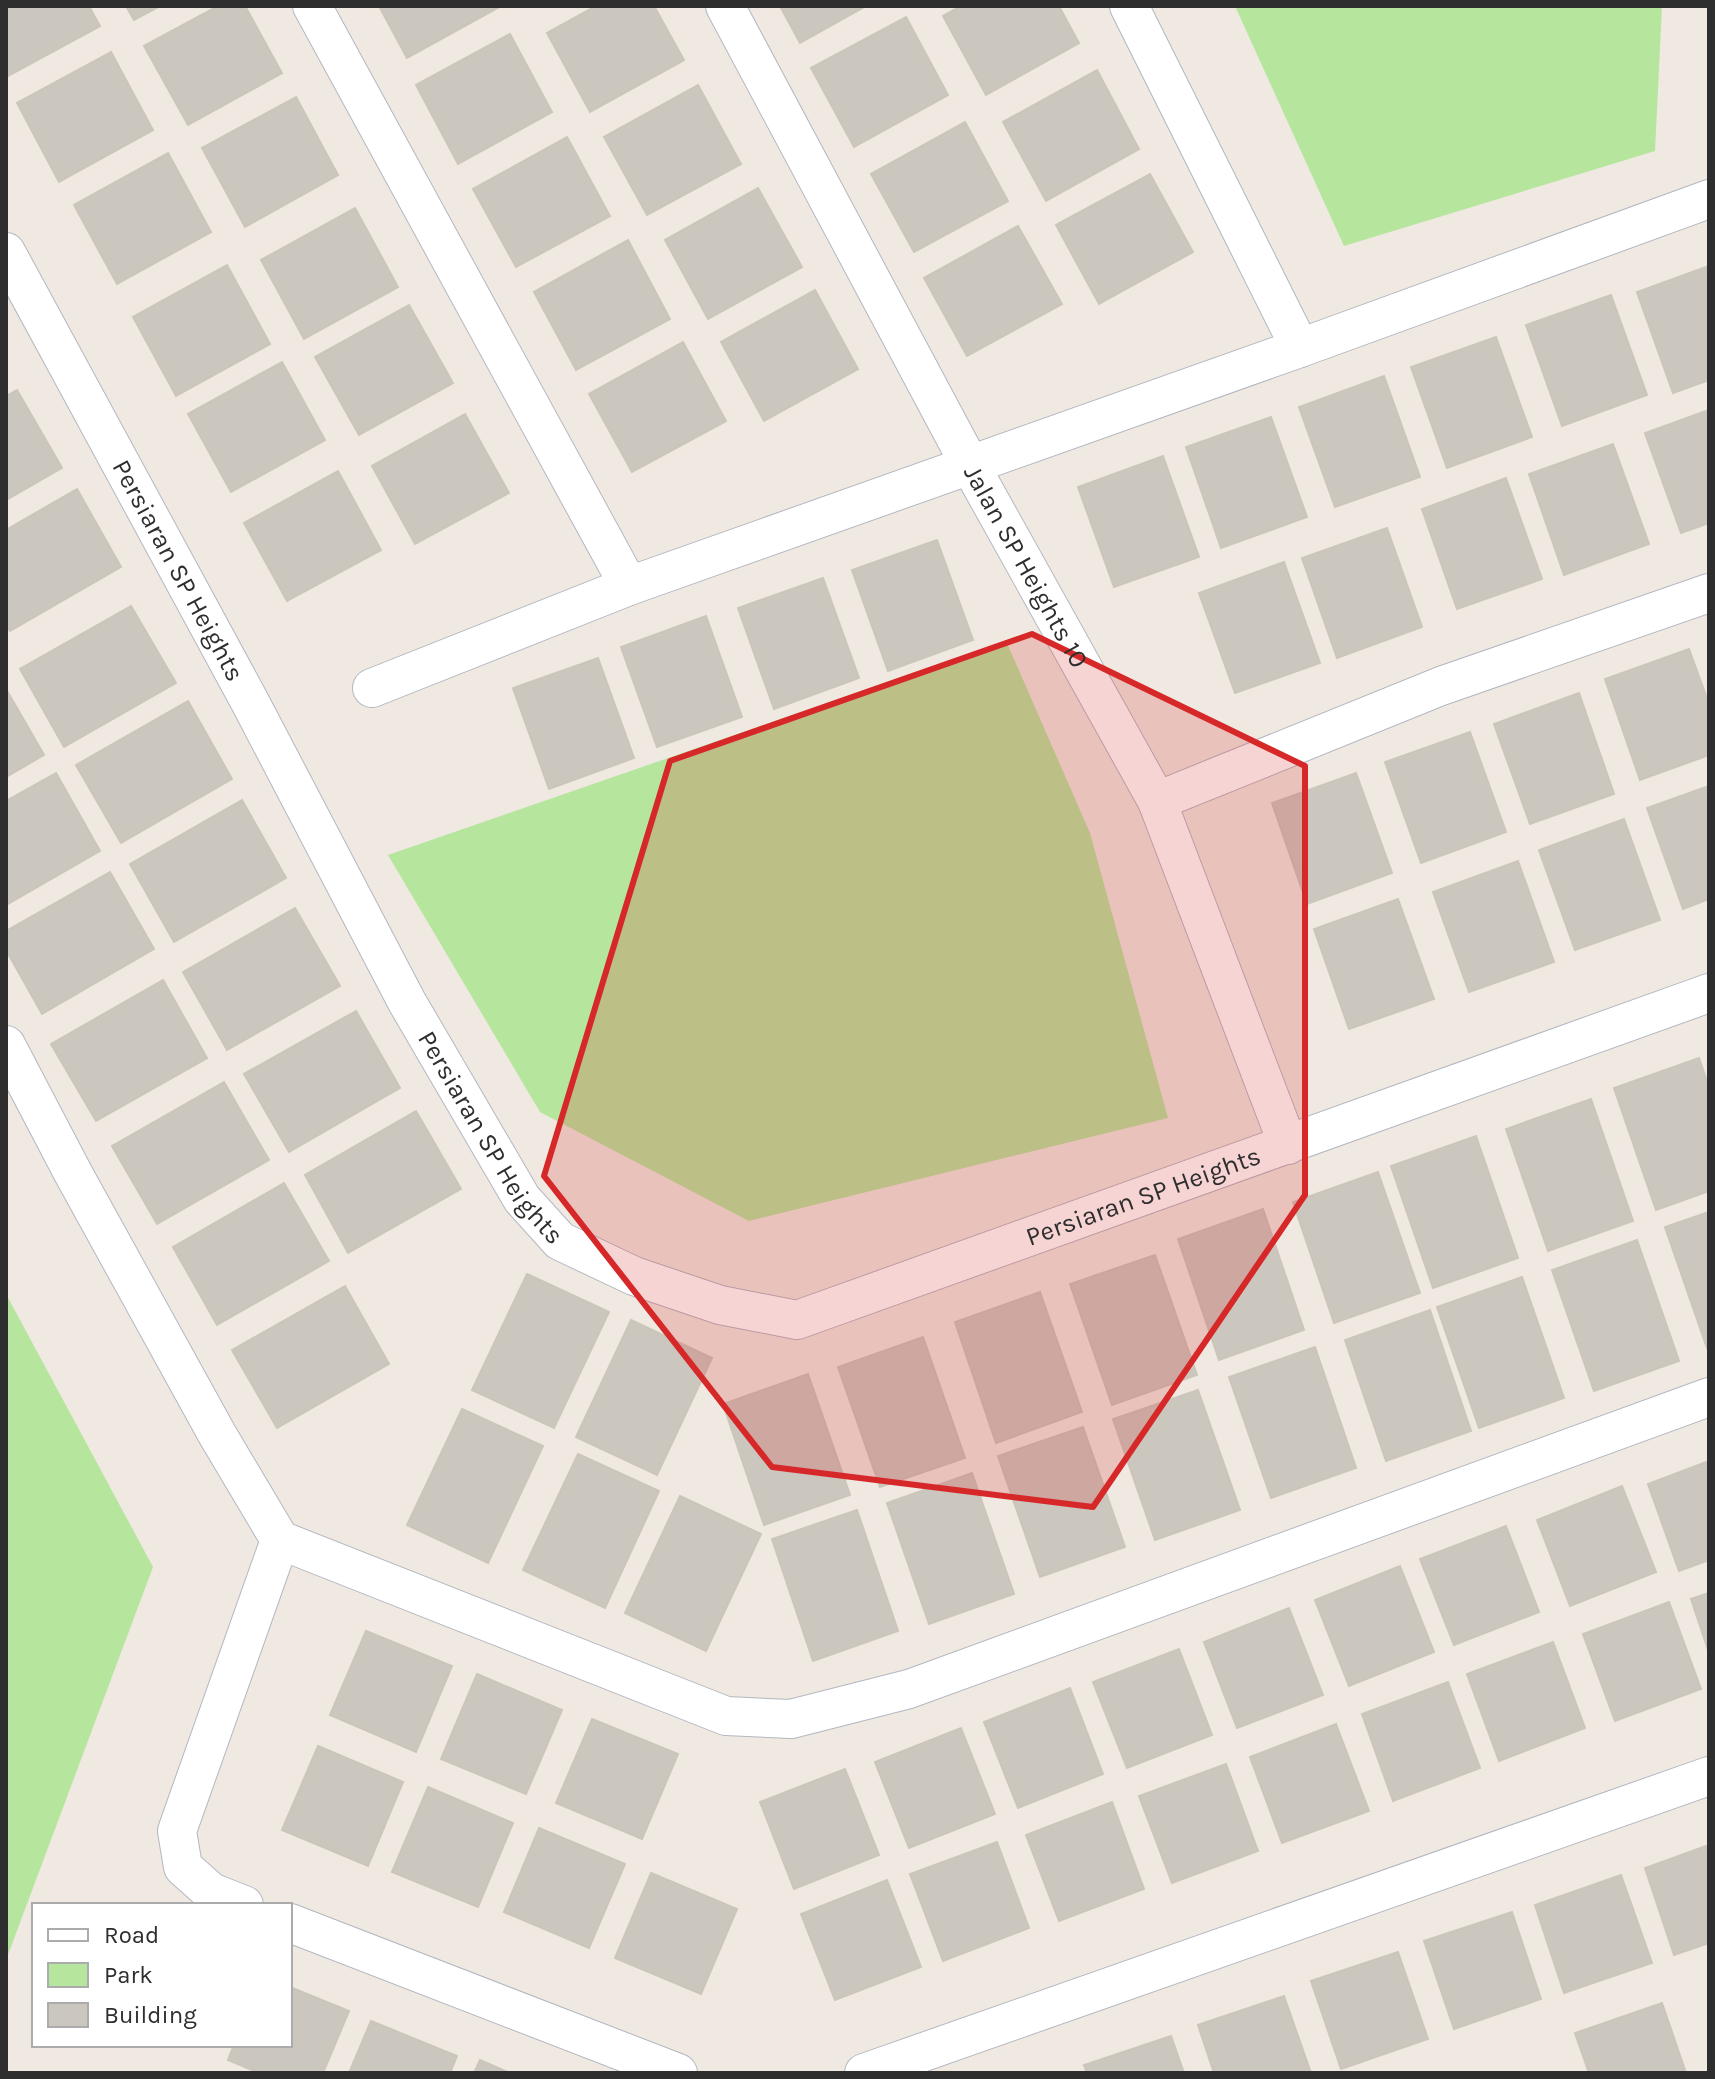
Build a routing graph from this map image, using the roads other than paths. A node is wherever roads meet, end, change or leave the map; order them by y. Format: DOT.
graph roads {
  1 [pos="312,6"];
  2 [pos="725,6"];
  3 [pos="1129,6"];
  4 [pos="1709,199"];
  5 [pos="6,252"];
  6 [pos="1300,348"];
  7 [pos="970,465"];
  8 [pos="629,586"];
  9 [pos="1709,593"];
  10 [pos="372,688"];
  11 [pos="1157,801"];
  12 [pos="1709,993"];
  13 [pos="6,1045"];
  14 [pos="1288,1145"];
  15 [pos="1709,1397"];
  16 [pos="280,1540"];
  17 [pos="1709,1776"];
  18 [pos="239,1903"];
  19 [pos="292,1924"];
  20 [pos="678,2073"];
  21 [pos="864,2073"];
  1 -- 8 [label="street"];
  2 -- 7 [label="street, Jalan SP Heights 10"];
  3 -- 6 [label="street"];
  4 -- 6 [label="street"];
  5 -- 14 [label="street, Persiaran SP Heights"];
  6 -- 7 [label="street"];
  7 -- 8 [label="street"];
  7 -- 11 [label="street, Jalan SP Heights 10"];
  8 -- 10 [label="street"];
  9 -- 11 [label="street"];
  11 -- 14 [label="street, Jalan SP Heights 10"];
  12 -- 14 [label="street, Persiaran SP Heights"];
  13 -- 16 [label="street"];
  15 -- 16 [label="street"];
  16 -- 18 [label="street"];
  17 -- 21 [label="street"];
  19 -- 20 [label="street"];
}
